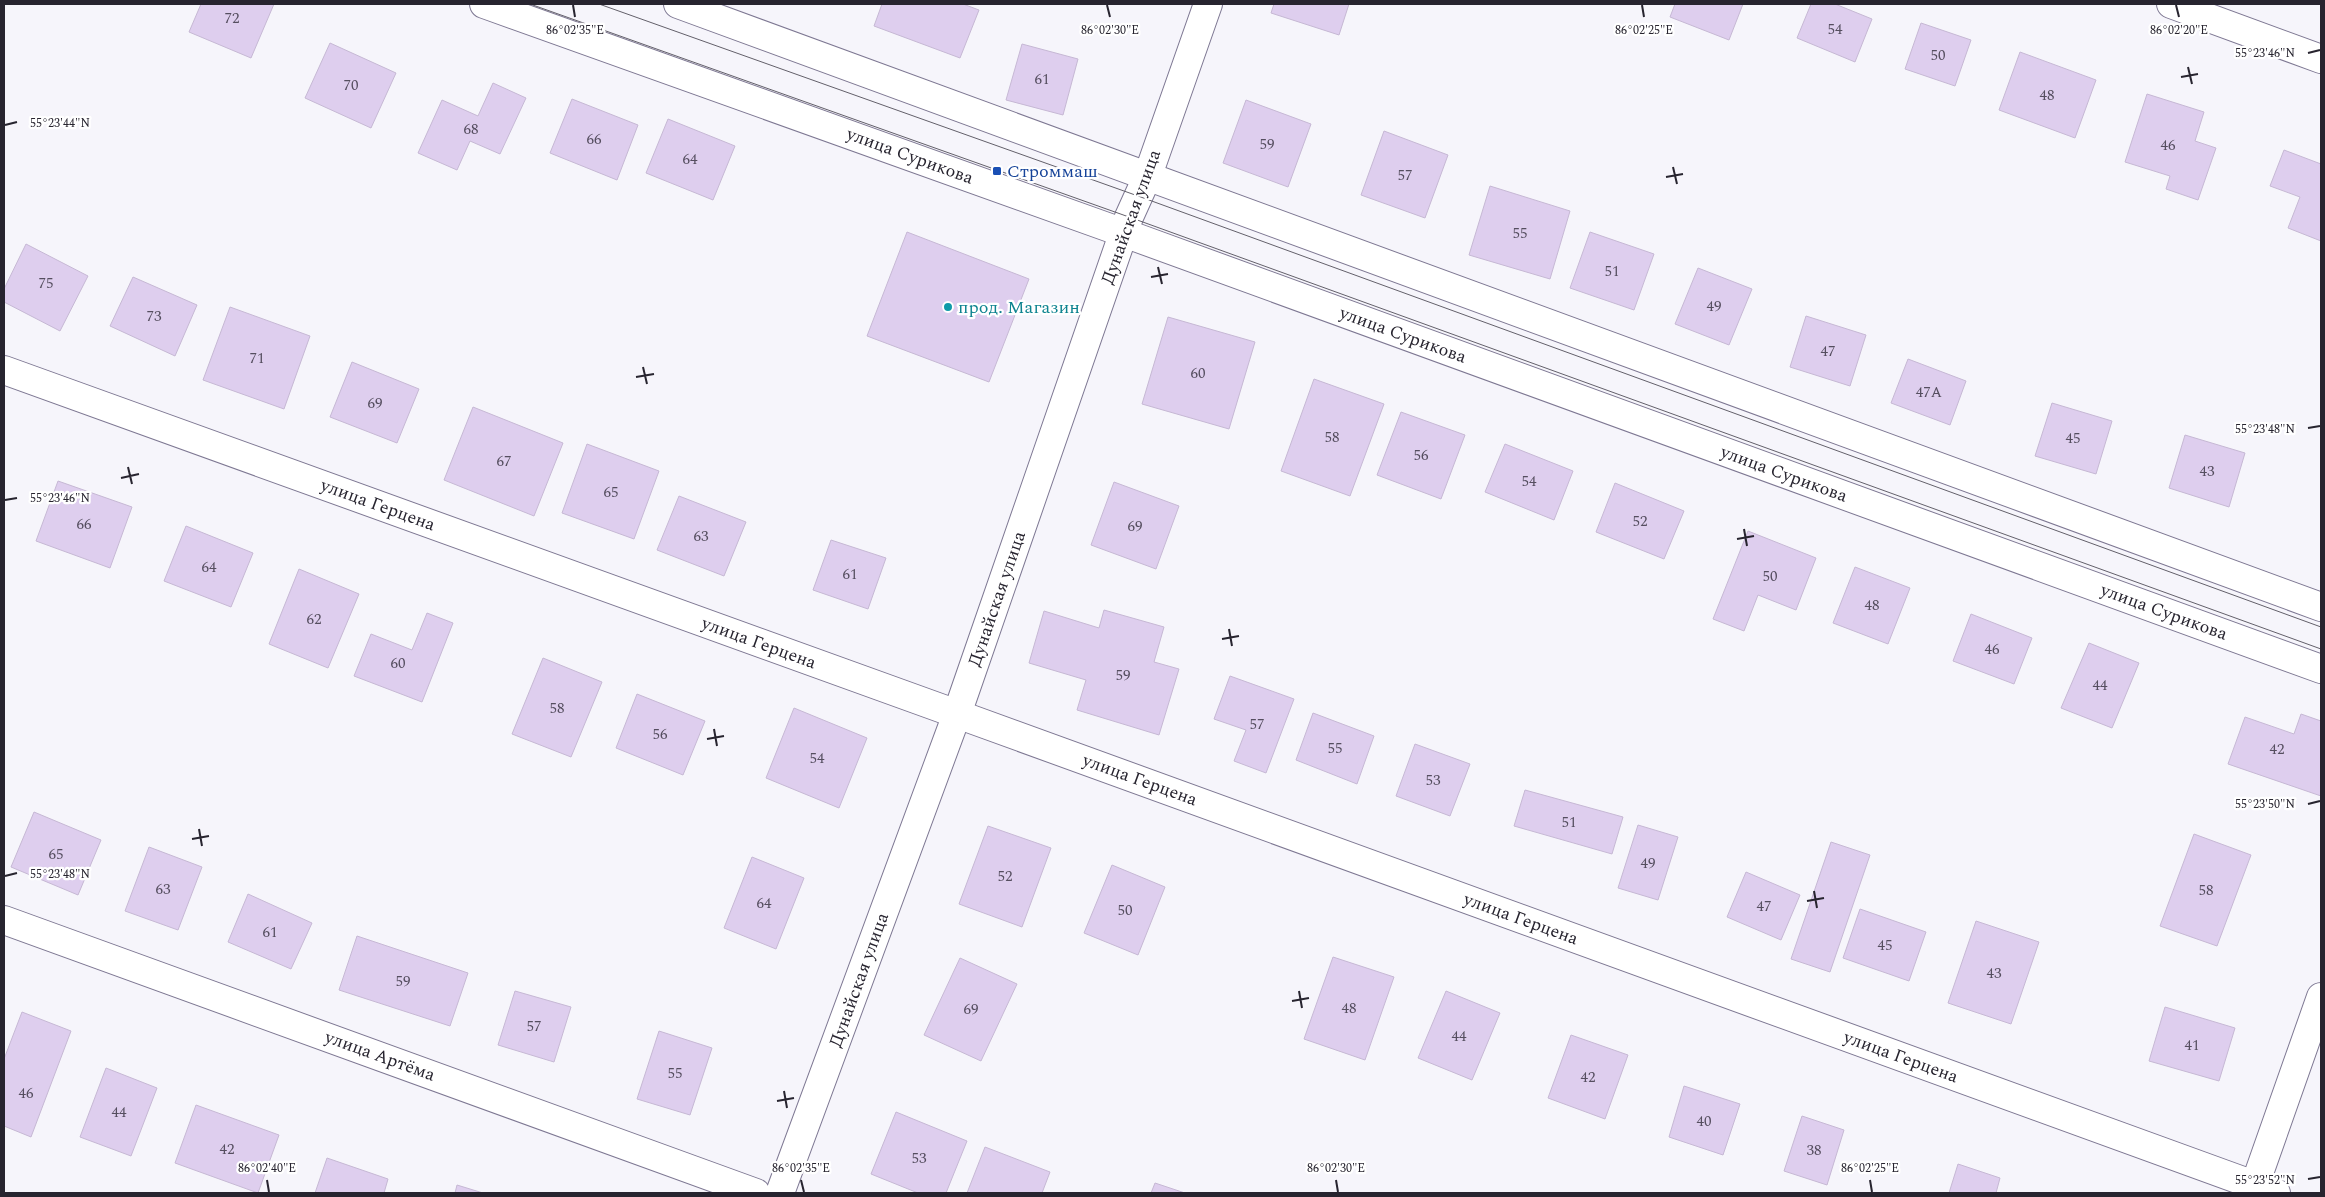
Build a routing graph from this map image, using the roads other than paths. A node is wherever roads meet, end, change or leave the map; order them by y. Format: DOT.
graph roads {
  1 [pos="484,4"];
  2 [pos="678,4"];
  3 [pos="1208,4"];
  4 [pos="2172,4"];
  5 [pos="2321,59"];
  6 [pos="1148,174"];
  7 [pos="1124,233"];
  8 [pos="4,370"];
  9 [pos="2321,607"];
  10 [pos="2321,669"];
  11 [pos="957,714"];
  12 [pos="4,920"];
  13 [pos="2321,997"];
  14 [pos="2261,1191"];
  15 [pos="756,1193"];
  16 [pos="780,1193"];
  1 -- 7 [label="street, улица Сурикова"];
  2 -- 6 [label="street"];
  3 -- 6 [label="street, Дунайская улица"];
  4 -- 5 [label="street"];
  6 -- 7 [label="street, Дунайская улица"];
  6 -- 9 [label="street"];
  7 -- 10 [label="street, улица Сурикова"];
  7 -- 11 [label="street, Дунайская улица"];
  8 -- 11 [label="street, улица Герцена"];
  11 -- 14 [label="street, улица Герцена"];
  11 -- 16 [label="street, Дунайская улица"];
  12 -- 15 [label="street, улица Артёма"];
  13 -- 14 [label="street"];
}
